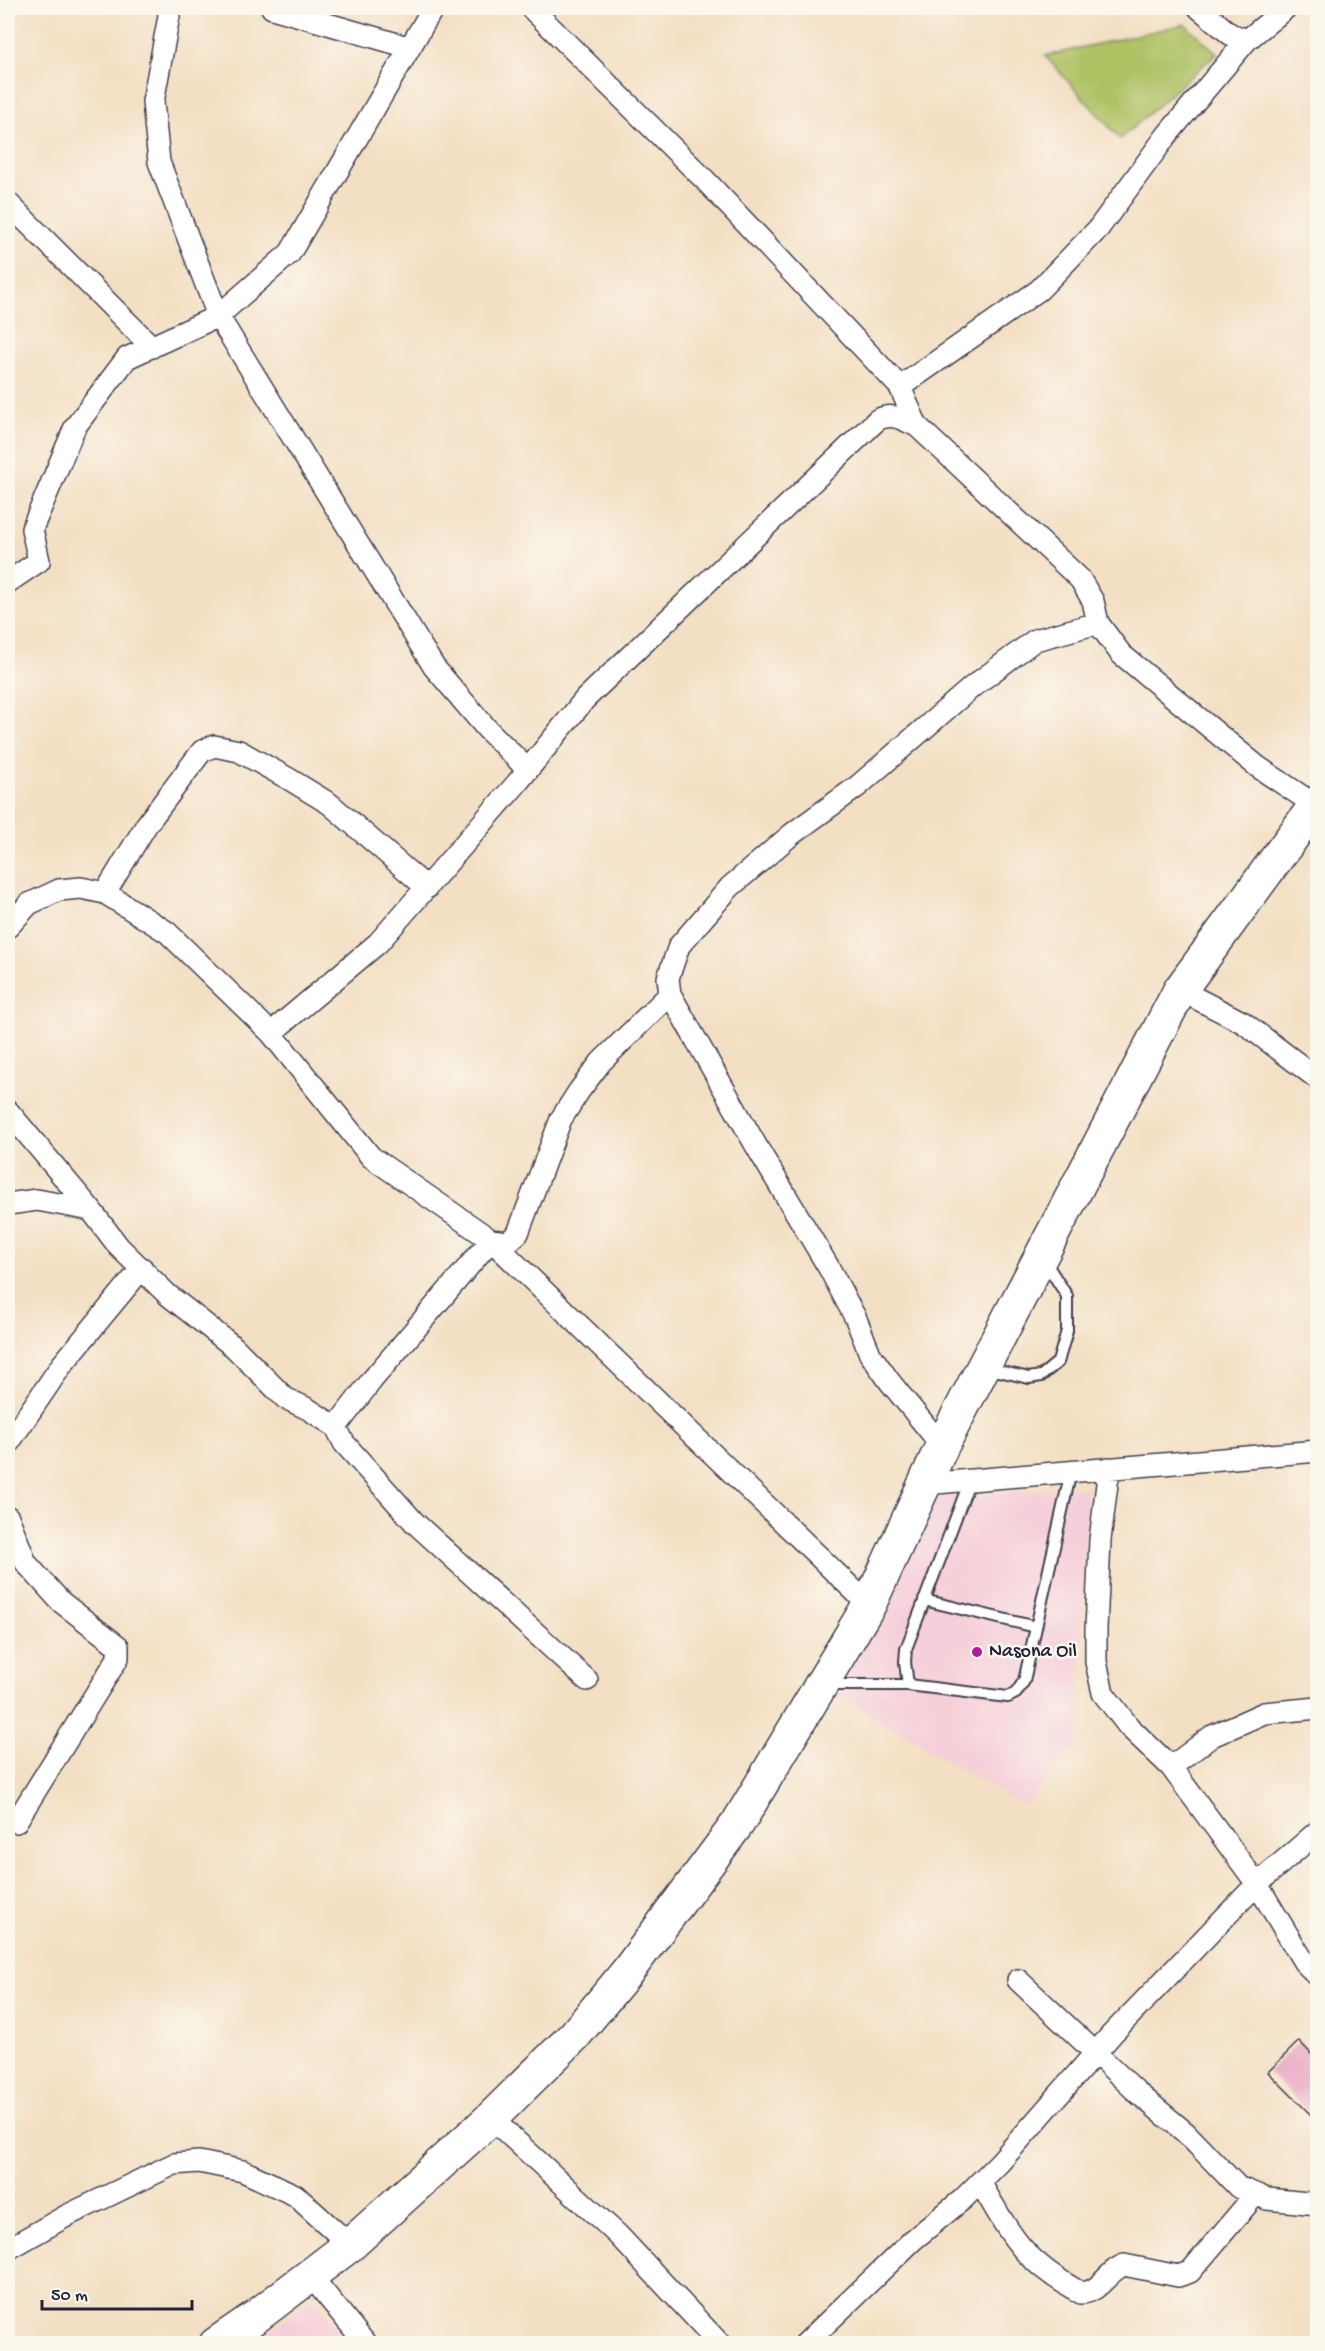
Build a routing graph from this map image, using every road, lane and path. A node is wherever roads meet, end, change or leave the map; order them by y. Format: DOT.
graph roads {
  1 [pos="168,8"];
  2 [pos="272,8"];
  3 [pos="433,8"];
  4 [pos="531,8"];
  5 [pos="1199,8"];
  6 [pos="1286,8"];
  7 [pos="1247,40"];
  8 [pos="408,47"];
  9 [pos="8,203"];
  10 [pos="218,316"];
  11 [pos="152,347"];
  12 [pos="900,387"];
  13 [pos="917,426"];
  14 [pos="8,582"];
  15 [pos="1098,622"];
  16 [pos="528,770"];
  17 [pos="1316,803"];
  18 [pos="427,888"];
  19 [pos="105,893"];
  20 [pos="8,927"];
  21 [pos="1180,990"];
  22 [pos="670,994"];
  23 [pos="271,1034"];
  24 [pos="1317,1079"];
  25 [pos="8,1111"];
  26 [pos="8,1204"];
  27 [pos="91,1210"];
  28 [pos="490,1240"];
  29 [pos="1041,1254"];
  30 [pos="142,1268"];
  31 [pos="982,1367"];
  32 [pos="336,1427"];
  33 [pos="8,1444"];
  34 [pos="942,1446"];
  35 [pos="1317,1451"];
  36 [pos="1109,1468"];
  37 [pos="1071,1471"];
  38 [pos="970,1480"];
  39 [pos="924,1484"];
  40 [pos="8,1516"];
  41 [pos="924,1600"];
  42 [pos="869,1605"];
  43 [pos="1036,1627"];
  44 [pos="587,1680"];
  45 [pos="821,1685"];
  46 [pos="908,1685"];
  47 [pos="1317,1708"];
  48 [pos="1171,1767"];
  49 [pos="16,1822"];
  50 [pos="1317,1831"];
  51 [pos="1257,1884"];
  52 [pos="1317,1977"];
  53 [pos="1018,1980"];
  54 [pos="1095,2053"];
  55 [pos="491,2118"];
  56 [pos="980,2182"];
  57 [pos="1254,2195"];
  58 [pos="1317,2204"];
  59 [pos="350,2245"];
  60 [pos="8,2249"];
  61 [pos="310,2275"];
  62 [pos="216,2343"];
  63 [pos="366,2343"];
  64 [pos="720,2343"];
  65 [pos="805,2343"];
  1 -- 10 [label="street"];
  2 -- 8 [label="street"];
  3 -- 8 [label="street"];
  4 -- 12 [label="street"];
  5 -- 7 [label="street"];
  6 -- 7 [label="street"];
  7 -- 12 [label="street"];
  8 -- 10 [label="street"];
  9 -- 11 [label="street"];
  10 -- 11 [label="street"];
  10 -- 16 [label="street"];
  11 -- 14 [label="street"];
  12 -- 13 [label="street"];
  13 -- 15 [label="street"];
  13 -- 16 [label="street"];
  15 -- 17 [label="street"];
  15 -- 22 [label="street"];
  16 -- 18 [label="street"];
  17 -- 21 [label="main road"];
  18 -- 19 [label="street"];
  18 -- 23 [label="street"];
  19 -- 20 [label="street"];
  19 -- 23 [label="street"];
  21 -- 24 [label="street"];
  21 -- 29 [label="main road"];
  22 -- 28 [label="street"];
  22 -- 34 [label="street"];
  23 -- 28 [label="street"];
  25 -- 27 [label="street"];
  26 -- 27 [label="street"];
  27 -- 30 [label="street"];
  28 -- 32 [label="street"];
  28 -- 42 [label="street"];
  29 -- 31 [label="main road"];
  29 -- 31 [label="lane"];
  30 -- 32 [label="street"];
  30 -- 33 [label="street"];
  31 -- 34 [label="main road"];
  32 -- 44 [label="street"];
  34 -- 39 [label="main road"];
  35 -- 36 [label="street"];
  36 -- 37 [label="street"];
  36 -- 48 [label="street"];
  37 -- 38 [label="street"];
  37 -- 43 [label="lane"];
  38 -- 39 [label="street"];
  38 -- 41 [label="lane"];
  39 -- 42 [label="main road"];
  40 -- 49 [label="street"];
  41 -- 43 [label="lane"];
  41 -- 46 [label="lane"];
  42 -- 45 [label="main road"];
  43 -- 46 [label="lane"];
  45 -- 46 [label="lane"];
  45 -- 55 [label="main road"];
  47 -- 48 [label="street"];
  48 -- 51 [label="street"];
  50 -- 51 [label="street"];
  51 -- 52 [label="street"];
  51 -- 54 [label="street"];
  53 -- 54 [label="street"];
  54 -- 56 [label="street"];
  54 -- 57 [label="street"];
  55 -- 59 [label="main road"];
  55 -- 64 [label="street"];
  56 -- 57 [label="street"];
  56 -- 65 [label="street"];
  57 -- 58 [label="street"];
  59 -- 60 [label="street"];
  59 -- 61 [label="main road"];
  61 -- 62 [label="main road"];
  61 -- 63 [label="street"];
}
